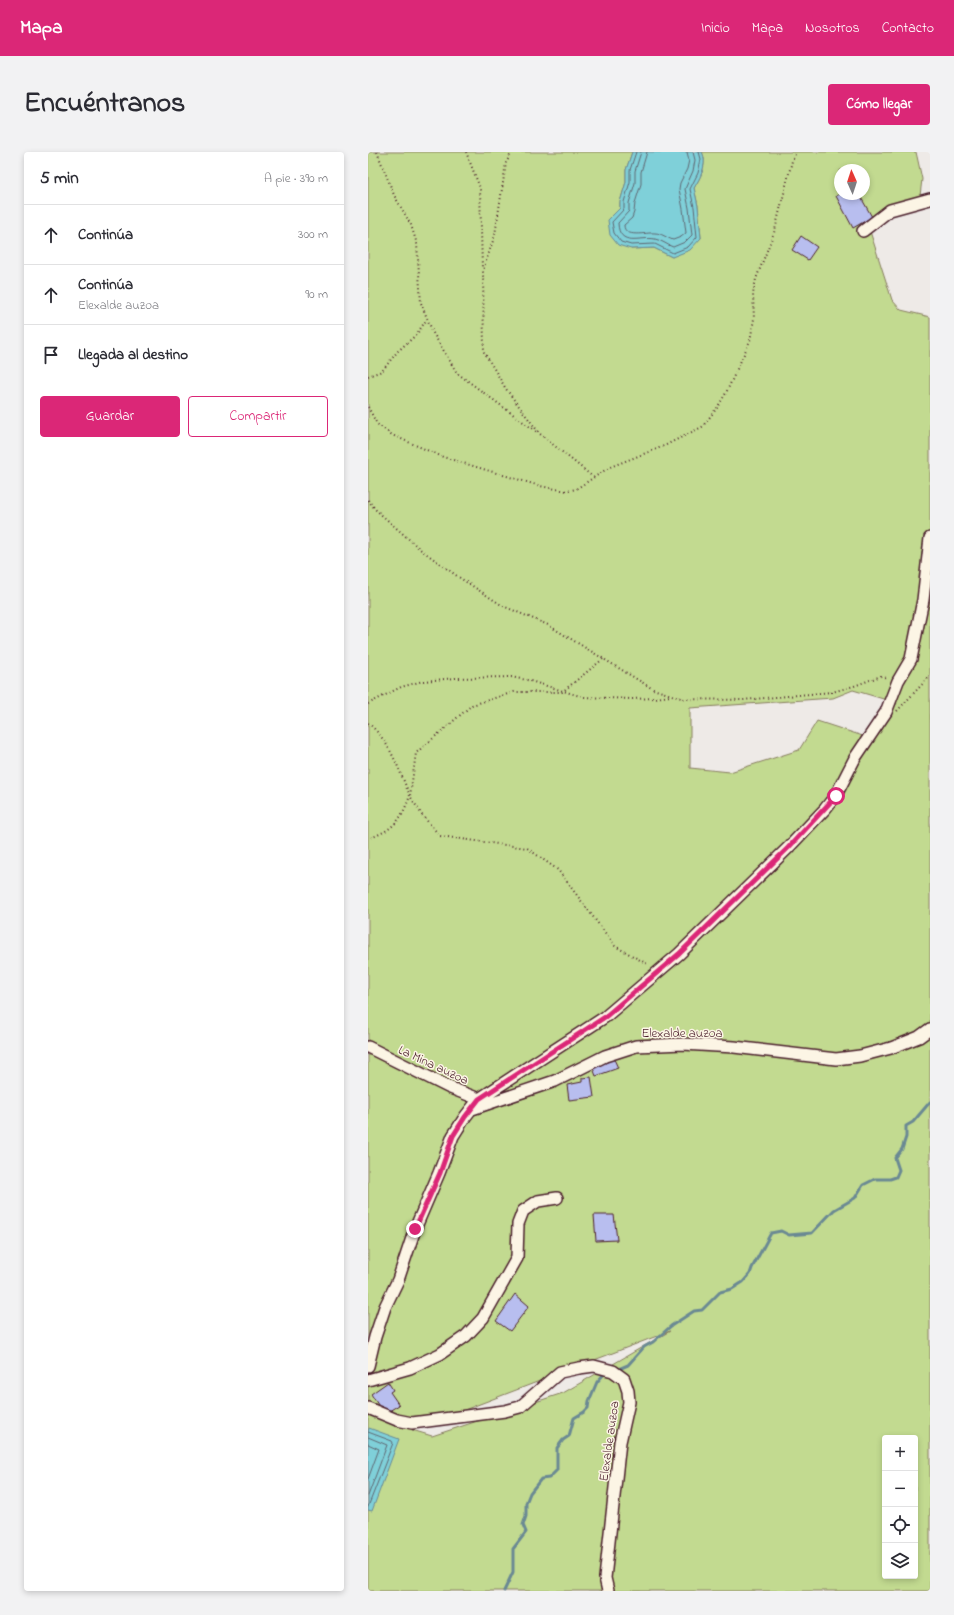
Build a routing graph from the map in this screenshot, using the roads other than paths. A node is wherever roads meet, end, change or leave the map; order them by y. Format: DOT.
graph roads {
  1 [pos="930,199"];
  2 [pos="863,232"];
  3 [pos="930,538"];
  4 [pos="930,1029"];
  5 [pos="368,1047"];
  6 [pos="479,1099"];
  7 [pos="472,1109"];
  8 [pos="557,1198"];
  9 [pos="371,1333"];
  10 [pos="368,1366"];
  11 [pos="368,1380"];
  12 [pos="368,1408"];
  13 [pos="608,1591"];
  1 -- 2 [label="street"];
  3 -- 6 [label="street"];
  4 -- 7 [label="street, Elexalde auzoa"];
  5 -- 6 [label="street, La Mina auzoa"];
  6 -- 7 [label="street, La Mina auzoa"];
  7 -- 9 [label="street"];
  8 -- 11 [label="street"];
  9 -- 10 [label="street"];
  12 -- 13 [label="street, Elexalde auzoa"];
}
